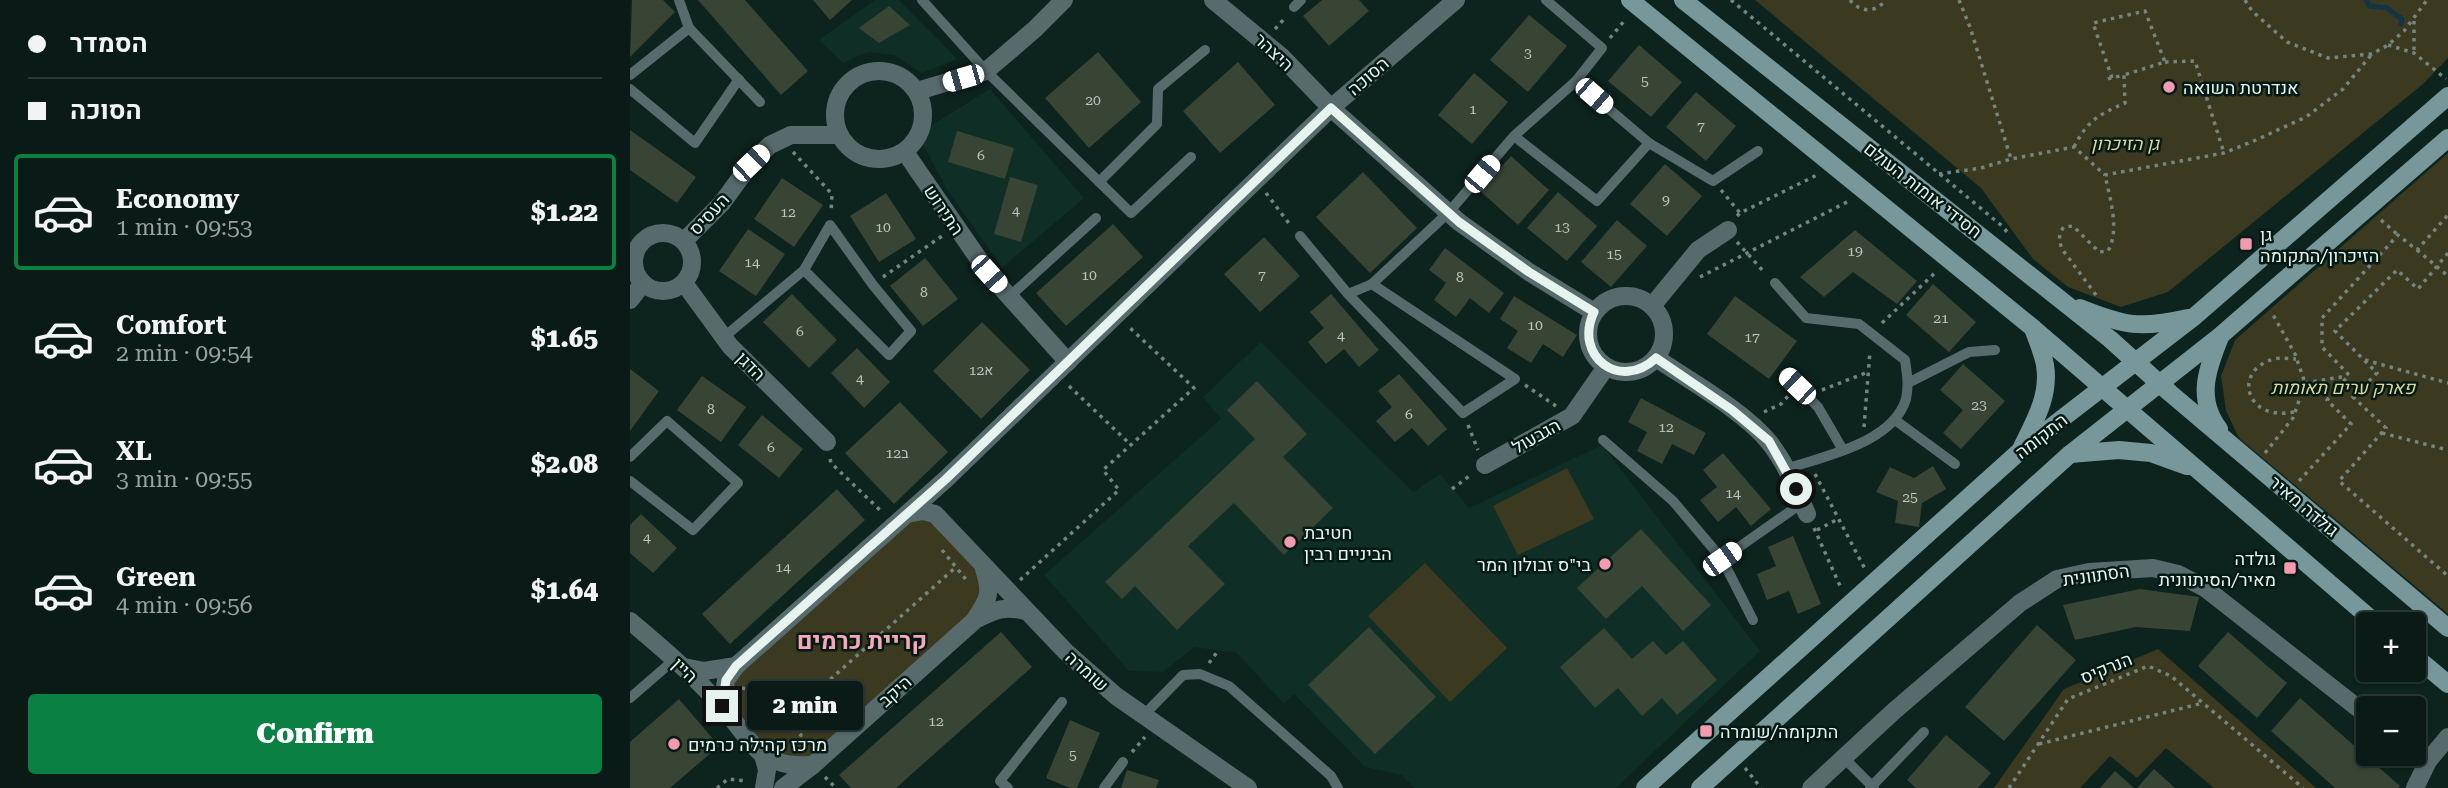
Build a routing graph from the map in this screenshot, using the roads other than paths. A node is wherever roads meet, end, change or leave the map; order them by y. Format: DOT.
graph roads {
  1 [pos="679,0"];
  2 [pos="922,0"];
  3 [pos="1064,0"];
  4 [pos="1213,0"];
  5 [pos="1546,0"];
  6 [pos="1683,0"];
  7 [pos="1453,2"];
  8 [pos="1633,3"];
  9 [pos="689,28"];
  10 [pos="1205,50"];
  11 [pos="986,71"];
  12 [pos="630,75"];
  13 [pos="739,79"];
  14 [pos="1576,80"];
  15 [pos="630,89"];
  16 [pos="916,91"];
  17 [pos="2448,96"];
  18 [pos="761,102"];
  19 [pos="1331,108"];
  20 [pos="839,135"];
  21 [pos="1514,136"];
  22 [pos="2448,138"];
  23 [pos="1649,144"];
  24 [pos="1758,151"];
  25 [pos="905,152"];
  26 [pos="1191,157"];
  27 [pos="1099,182"];
  28 [pos="1449,212"];
  29 [pos="1096,218"];
  30 [pos="1728,230"];
  31 [pos="1300,236"];
  32 [pos="635,238"];
  33 [pos="684,241"];
  34 [pos="804,270"];
  35 [pos="684,283"];
  36 [pos="1775,283"];
  37 [pos="643,284"];
  38 [pos="1372,284"];
  39 [pos="1348,294"];
  40 [pos="1009,297"];
  41 [pos="2056,298"];
  42 [pos="630,300"];
  43 [pos="1652,306"];
  44 [pos="1594,312"];
  45 [pos="2195,316"];
  46 [pos="2033,328"];
  47 [pos="724,337"];
  48 [pos="2220,337"];
  49 [pos="1995,350"];
  50 [pos="1656,358"];
  51 [pos="2135,360"];
  52 [pos="1606,367"];
  53 [pos="1062,368"];
  54 [pos="1785,374"];
  55 [pos="1908,383"];
  56 [pos="2160,384"];
  57 [pos="2102,388"];
  58 [pos="2126,409"];
  59 [pos="1895,420"];
  60 [pos="1603,440"];
  61 [pos="827,442"];
  62 [pos="2232,445"];
  63 [pos="1843,450"];
  64 [pos="2020,451"];
  65 [pos="2070,454"];
  66 [pos="630,457"];
  67 [pos="1955,464"];
  68 [pos="1485,465"];
  69 [pos="1786,469"];
  70 [pos="2197,469"];
  71 [pos="946,479"];
  72 [pos="630,481"];
  73 [pos="1805,508"];
  74 [pos="901,519"];
  75 [pos="950,527"];
  76 [pos="1722,559"];
  77 [pos="984,566"];
  78 [pos="1027,611"];
  79 [pos="2363,612"];
  80 [pos="1753,620"];
  81 [pos="630,621"];
  82 [pos="974,621"];
  83 [pos="2448,628"];
  84 [pos="679,663"];
  85 [pos="736,666"];
  86 [pos="2426,666"];
  87 [pos="2448,684"];
  88 [pos="630,698"];
  89 [pos="1062,702"];
  90 [pos="722,706"];
  91 [pos="2356,707"];
  92 [pos="1149,720"];
  93 [pos="1924,732"];
  94 [pos="2446,745"];
  95 [pos="763,755"];
  96 [pos="1844,758"];
  97 [pos="2428,761"];
  98 [pos="1124,762"];
  99 [pos="813,765"];
  100 [pos="757,785"];
  101 [pos="1872,787"];
  102 [pos="783,788"];
  103 [pos="1009,788"];
  104 [pos="1104,788"];
  105 [pos="1248,788"];
  106 [pos="1338,788"];
  107 [pos="1645,788"];
  108 [pos="1700,788"];
  109 [pos="1811,788"];
  110 [pos="2416,788"];
  1 -- 9 [label="lane"];
  2 -- 11 [label="lane"];
  3 -- 11 [label="street"];
  4 -- 19 [label="street, היצהר"];
  5 -- 14 [label="lane"];
  6 -- 41 [label="street, חסידי אומות העולם"];
  7 -- 19 [label="street, הסוכה"];
  8 -- 46 [label="street, חסידי אומות העולם"];
  9 -- 12 [label="lane"];
  9 -- 13 [label="lane"];
  10 -- 27 [label="lane"];
  11 -- 16 [label="street"];
  11 -- 27 [label="lane"];
  13 -- 15 [label="lane"];
  13 -- 18 [label="lane"];
  14 -- 21 [label="lane"];
  14 -- 23 [label="lane"];
  16 -- 20 [label="street"];
  16 -- 25 [label="street"];
  17 -- 45 [label="street, התקומה"];
  19 -- 28 [label="street, היצהר"];
  19 -- 53 [label="street, הסוכה"];
  20 -- 25 [label="street"];
  20 -- 33 [label="street, העסיס"];
  21 -- 23 [label="lane"];
  21 -- 28 [label="lane"];
  22 -- 48 [label="street, התקומה"];
  23 -- 24 [label="lane"];
  25 -- 40 [label="street, התירוש"];
  26 -- 27 [label="lane"];
  28 -- 38 [label="lane"];
  28 -- 44 [label="street, היצהר"];
  29 -- 40 [label="lane"];
  30 -- 43 [label="street"];
  31 -- 39 [label="lane"];
  32 -- 33 [label="street"];
  32 -- 37 [label="street"];
  33 -- 35 [label="street"];
  34 -- 34 [label="lane"];
  34 -- 47 [label="lane"];
  35 -- 37 [label="street"];
  35 -- 47 [label="street, הדגן"];
  36 -- 55 [label="lane"];
  37 -- 42 [label="street"];
  38 -- 39 [label="lane"];
  38 -- 39 [label="lane"];
  40 -- 53 [label="street, התירוש"];
  41 -- 45 [label="street"];
  41 -- 51 [label="street, חסידי אומות העולם"];
  43 -- 44 [label="street"];
  43 -- 50 [label="street"];
  44 -- 52 [label="street"];
  45 -- 51 [label="street, התקומה"];
  46 -- 57 [label="street, חסידי אומות העולם"];
  46 -- 64 [label="street"];
  47 -- 61 [label="street, הדגן"];
  48 -- 56 [label="street, התקומה"];
  48 -- 62 [label="street"];
  49 -- 55 [label="lane"];
  50 -- 52 [label="street"];
  50 -- 69 [label="street"];
  51 -- 56 [label="street, חסידי אומות העולם"];
  51 -- 57 [label="street, התקומה"];
  52 -- 68 [label="street, הגבעול"];
  53 -- 71 [label="street, הסוכה"];
  54 -- 63 [label="lane"];
  55 -- 59 [label="lane"];
  56 -- 58 [label="street, התקומה"];
  56 -- 62 [label="street, גולדה מאיר"];
  57 -- 58 [label="street"];
  57 -- 64 [label="street, התקומה"];
  58 -- 65 [label="street, התקומה"];
  58 -- 70 [label="street"];
  59 -- 63 [label="lane"];
  59 -- 67 [label="lane"];
  60 -- 76 [label="lane"];
  62 -- 83 [label="street, גולדה מאיר"];
  63 -- 69 [label="lane"];
  64 -- 107 [label="street, התקומה"];
  65 -- 70 [label="street"];
  65 -- 108 [label="street, התקומה"];
  66 -- 72 [label="lane"];
  69 -- 73 [label="street"];
  70 -- 79 [label="street"];
  71 -- 74 [label="street, הסוכה"];
  71 -- 75 [label="street, שומרה"];
  73 -- 76 [label="lane"];
  74 -- 75 [label="street, שומרה"];
  74 -- 85 [label="street, הסוכה"];
  75 -- 77 [label="street, שומרה"];
  76 -- 80 [label="lane"];
  77 -- 78 [label="street, שומרה"];
  77 -- 82 [label="street, היקב"];
  78 -- 82 [label="street, היקב"];
  78 -- 92 [label="street, שומרה"];
  81 -- 84 [label="street, היין"];
  82 -- 99 [label="street, היקב"];
  84 -- 85 [label="street"];
  84 -- 88 [label="lane"];
  84 -- 90 [label="street, היין"];
  85 -- 90 [label="street, הסוכה"];
  86 -- 87 [label="street"];
  89 -- 103 [label="lane"];
  90 -- 95 [label="street, היין"];
  91 -- 96 [label="street, הסתוונית"];
  92 -- 105 [label="street, שומרה"];
  92 -- 106 [label="lane"];
  93 -- 101 [label="lane"];
  94 -- 97 [label="street"];
  95 -- 99 [label="street, היין"];
  95 -- 100 [label="street"];
  96 -- 101 [label="lane"];
  96 -- 109 [label="street, הסתוונית"];
  97 -- 110 [label="street"];
  98 -- 104 [label="lane"];
  99 -- 102 [label="street, היקב"];
}
